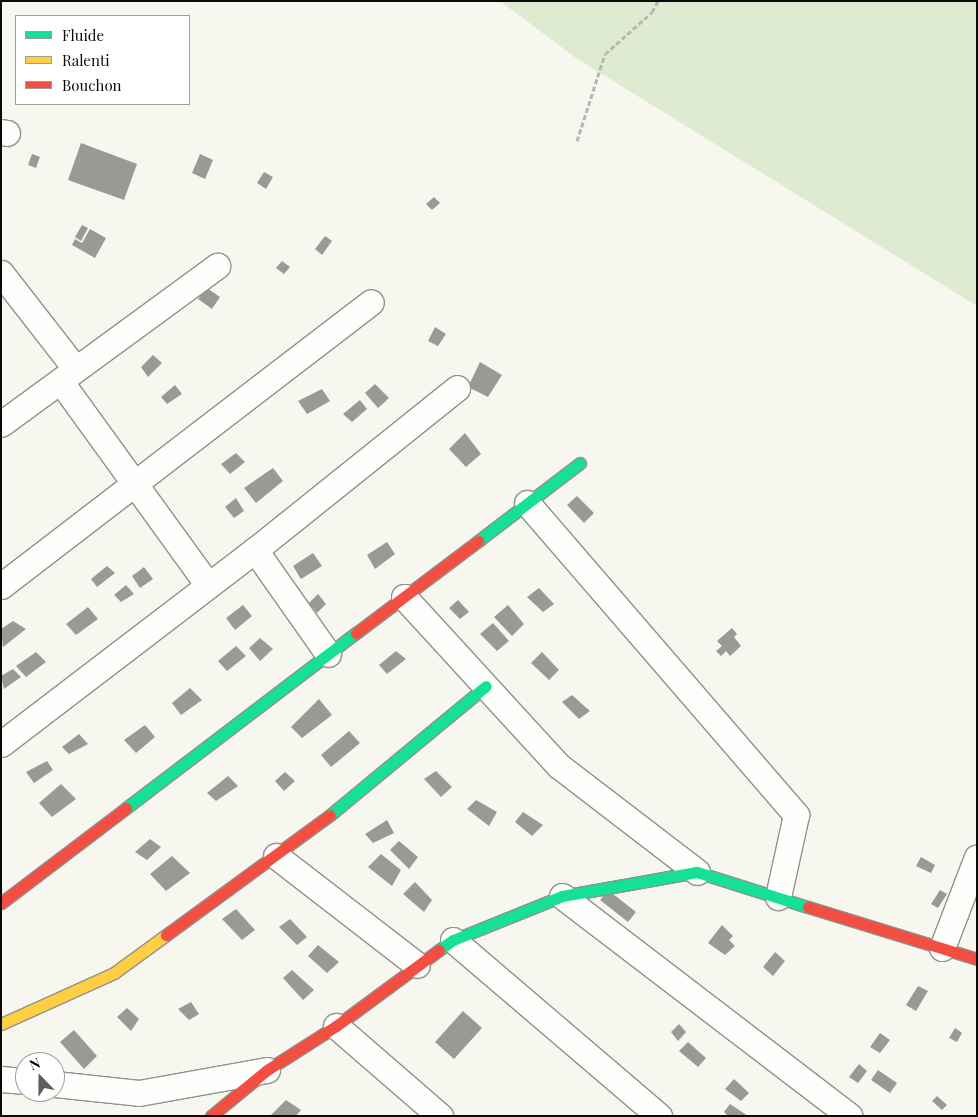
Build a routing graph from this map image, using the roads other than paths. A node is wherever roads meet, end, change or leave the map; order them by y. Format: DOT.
graph roads {
  1 [pos="217,266"];
  2 [pos="1,273"];
  3 [pos="371,302"];
  4 [pos="68,375"];
  5 [pos="457,388"];
  6 [pos="1,424"];
  7 [pos="580,464"];
  8 [pos="134,483"];
  9 [pos="527,503"];
  10 [pos="254,550"];
  11 [pos="208,585"];
  12 [pos="1,586"];
  13 [pos="404,596"];
  14 [pos="328,654"];
  15 [pos="486,686"];
  16 [pos="1,744"];
  17 [pos="276,856"];
  18 [pos="977,857"];
  19 [pos="697,872"];
  20 [pos="562,896"];
  21 [pos="778,897"];
  22 [pos="1,903"];
  23 [pos="453,940"];
  24 [pos="942,948"];
  25 [pos="977,960"];
  26 [pos="417,965"];
  27 [pos="1,1024"];
  28 [pos="336,1026"];
  29 [pos="267,1070"];
  30 [pos="1,1079"];
  31 [pos="15,1080"];
  32 [pos="65,1085"];
  33 [pos="211,1116"];
  34 [pos="440,1116"];
  35 [pos="659,1116"];
  36 [pos="850,1116"];
  1 -- 4 [label="street"];
  2 -- 4 [label="street"];
  3 -- 8 [label="street"];
  4 -- 6 [label="street"];
  4 -- 8 [label="street"];
  5 -- 10 [label="street"];
  7 -- 9 [label="street"];
  8 -- 11 [label="street"];
  8 -- 12 [label="street"];
  9 -- 13 [label="street"];
  9 -- 21 [label="street"];
  10 -- 11 [label="street"];
  10 -- 14 [label="street"];
  11 -- 16 [label="street"];
  13 -- 14 [label="street"];
  13 -- 15 [label="street"];
  14 -- 22 [label="street"];
  15 -- 17 [label="street"];
  15 -- 19 [label="street"];
  17 -- 26 [label="street"];
  17 -- 27 [label="street"];
  18 -- 24 [label="street"];
  19 -- 20 [label="street"];
  19 -- 21 [label="street"];
  20 -- 23 [label="street"];
  20 -- 36 [label="street"];
  21 -- 24 [label="street"];
  23 -- 26 [label="street"];
  23 -- 35 [label="street"];
  24 -- 25 [label="street"];
  26 -- 28 [label="street"];
  28 -- 29 [label="street"];
  28 -- 34 [label="street"];
  29 -- 32 [label="street"];
  29 -- 33 [label="street"];
  30 -- 31 [label="street"];
}
